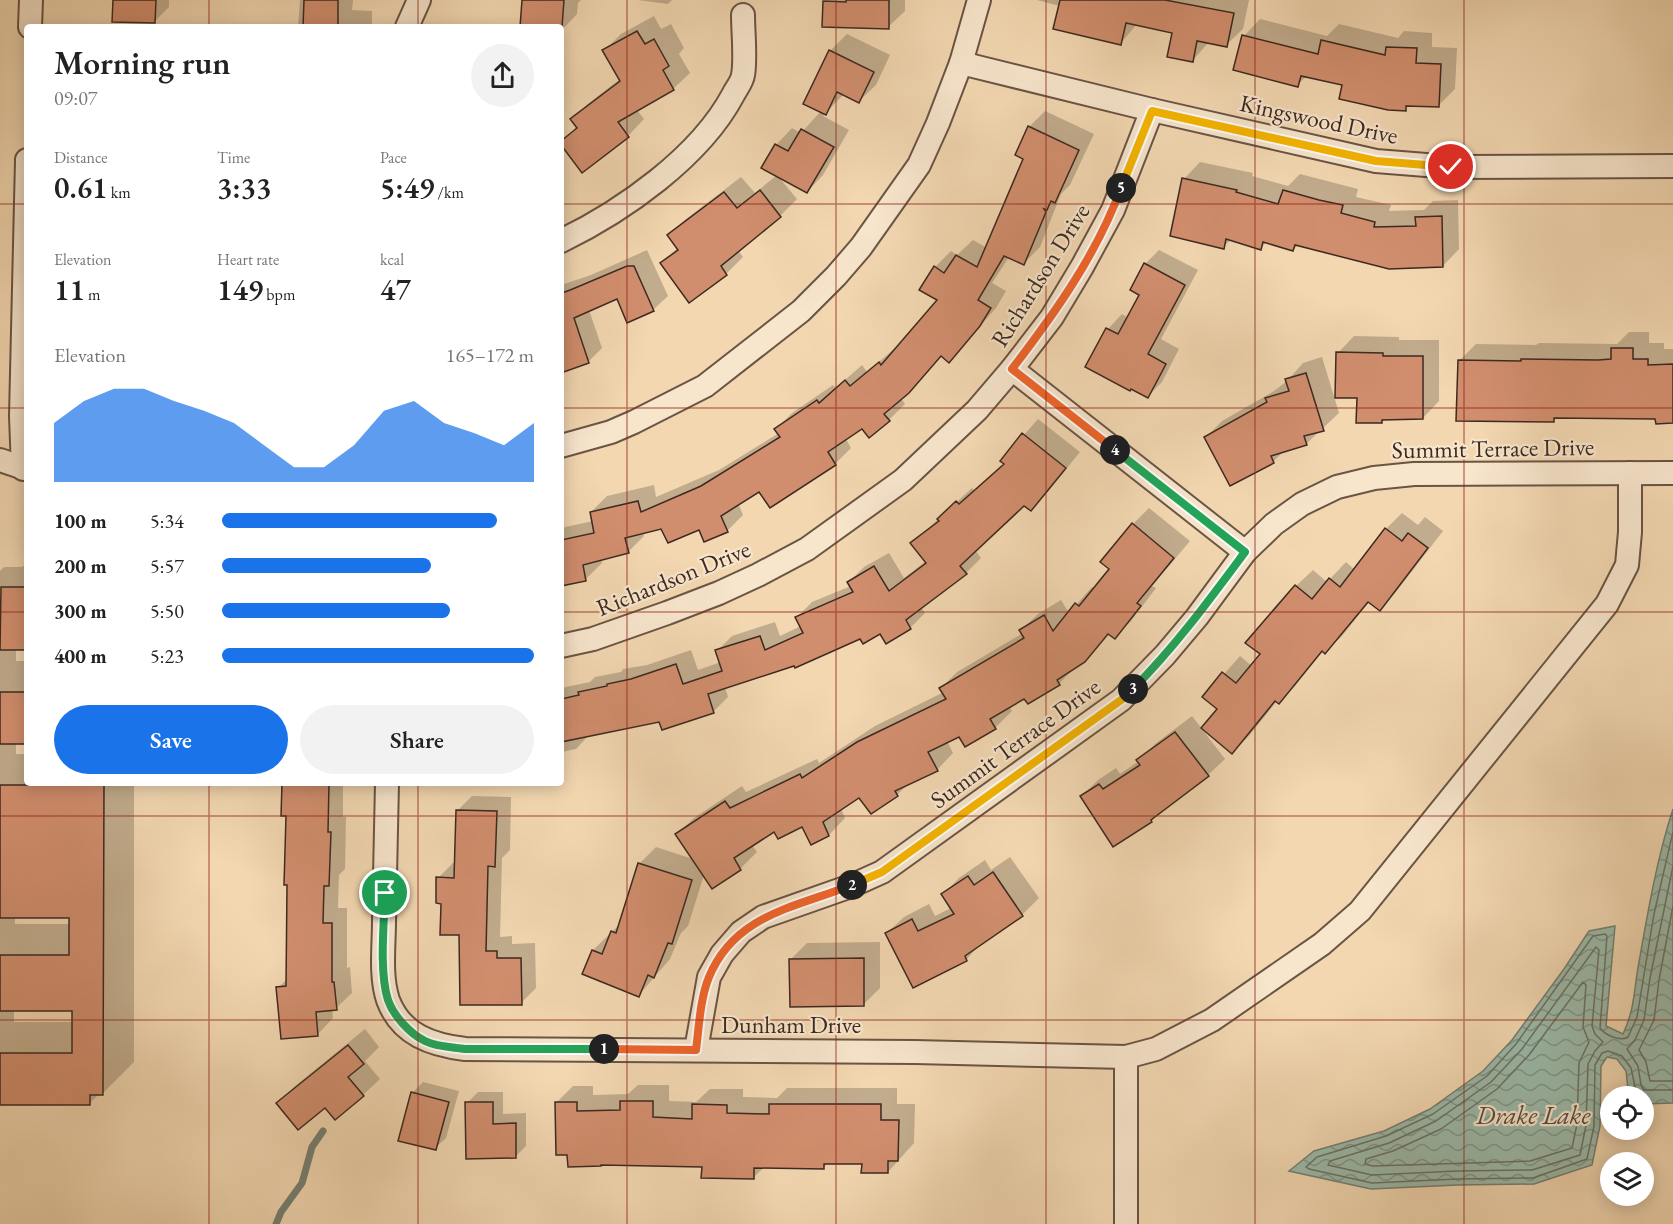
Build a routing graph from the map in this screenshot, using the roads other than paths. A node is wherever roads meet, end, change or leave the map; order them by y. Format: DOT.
graph roads {
  1 [pos="31,0"];
  2 [pos="419,0"];
  3 [pos="979,0"];
  4 [pos="743,15"];
  5 [pos="30,24"];
  6 [pos="407,24"];
  7 [pos="961,63"];
  8 [pos="1152,111"];
  9 [pos="1673,166"];
  10 [pos="564,240"];
  11 [pos="24,288"];
  12 [pos="1012,369"];
  13 [pos="564,445"];
  14 [pos="24,456"];
  15 [pos="0,460"];
  16 [pos="24,469"];
  17 [pos="24,469"];
  18 [pos="1630,473"];
  19 [pos="1673,473"];
  20 [pos="0,478"];
  21 [pos="1245,552"];
  22 [pos="564,645"];
  23 [pos="387,786"];
  24 [pos="696,1050"];
  25 [pos="1126,1057"];
  26 [pos="1126,1224"];
  1 -- 5 [label="street"];
  2 -- 6 [label="street"];
  3 -- 7 [label="street"];
  4 -- 10 [label="street"];
  7 -- 8 [label="street, Kingswood Drive"];
  7 -- 13 [label="street"];
  8 -- 9 [label="street, Kingswood Drive"];
  8 -- 12 [label="street, Richardson Drive"];
  11 -- 14 [label="street"];
  12 -- 21 [label="street"];
  12 -- 22 [label="street, Richardson Drive"];
  15 -- 16 [label="street"];
  17 -- 20 [label="street"];
  18 -- 19 [label="street, Summit Terrace Drive"];
  18 -- 21 [label="street, Summit Terrace Drive"];
  18 -- 25 [label="street, Dunham Drive"];
  21 -- 24 [label="street, Summit Terrace Drive"];
  23 -- 24 [label="street, Dunham Drive"];
  24 -- 25 [label="street, Dunham Drive"];
  25 -- 26 [label="street"];
}
